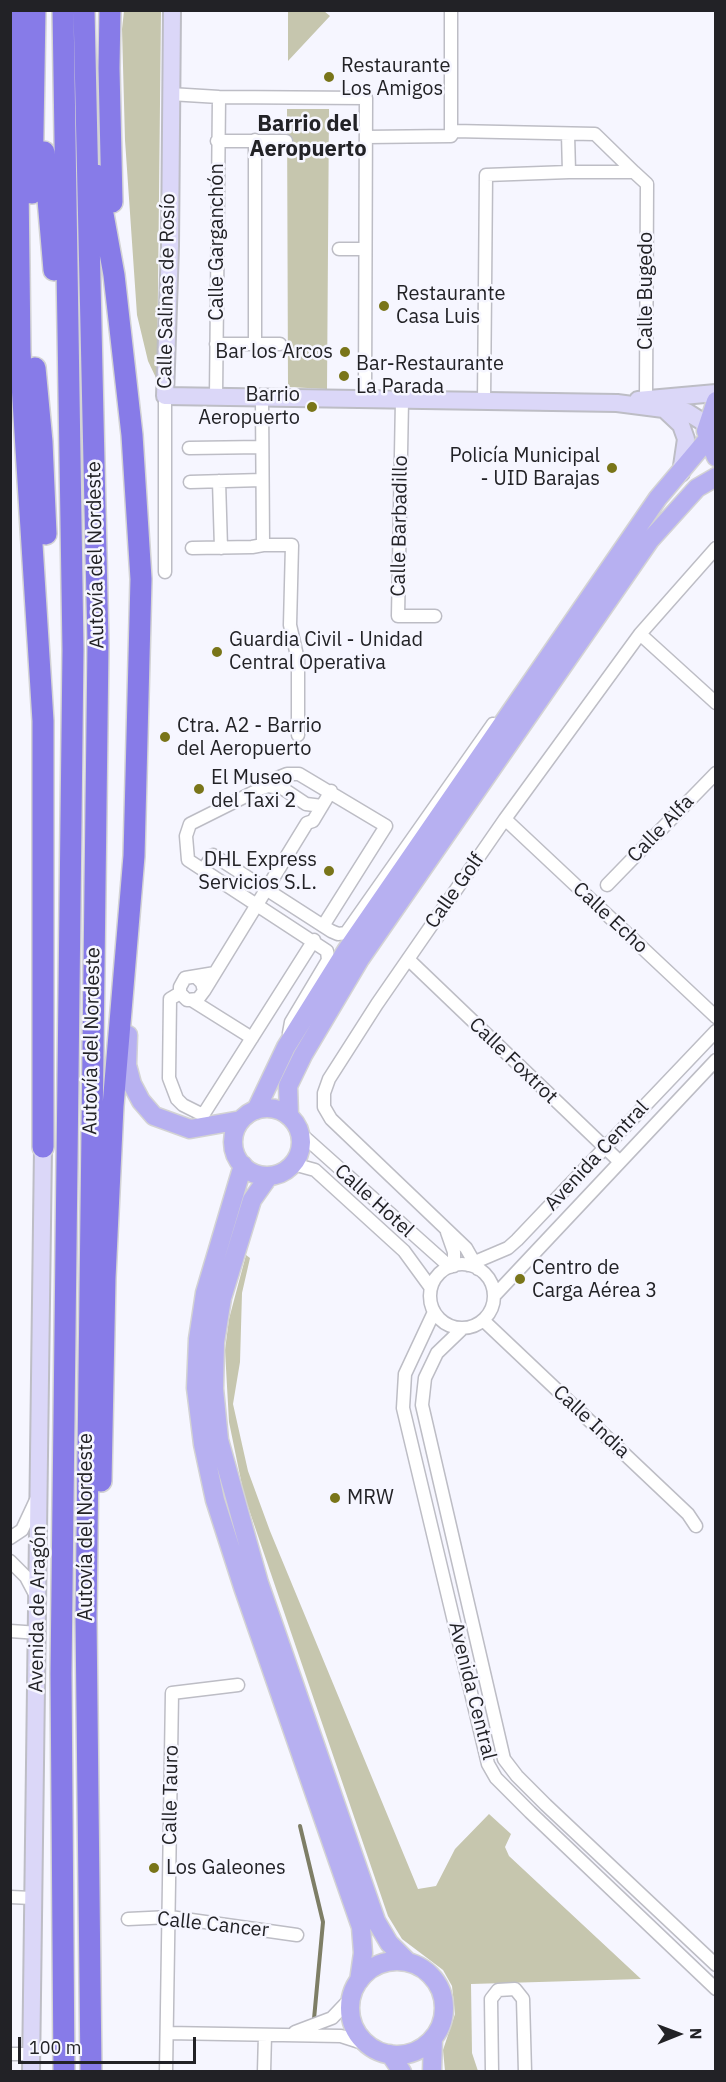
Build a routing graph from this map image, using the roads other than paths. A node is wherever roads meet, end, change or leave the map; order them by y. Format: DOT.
graph roads {
  1 [pos="16,10"];
  2 [pos="36,10"];
  3 [pos="63,10"];
  4 [pos="84,10"];
  5 [pos="110,10"];
  6 [pos="172,10"];
  7 [pos="451,10"];
  8 [pos="170,94"];
  9 [pos="219,97"];
  10 [pos="84,109"];
  11 [pos="568,134"];
  12 [pos="451,136"];
  13 [pos="366,137"];
  14 [pos="255,140"];
  15 [pos="218,141"];
  16 [pos="286,141"];
  17 [pos="569,172"];
  18 [pos="634,172"];
  19 [pos="339,249"];
  20 [pos="365,249"];
  21 [pos="114,275"];
  22 [pos="216,344"];
  23 [pos="255,344"];
  24 [pos="280,344"];
  25 [pos="69,381"];
  26 [pos="716,393"];
  27 [pos="165,396"];
  28 [pos="216,397"];
  29 [pos="262,399"];
  30 [pos="646,399"];
  31 [pos="365,400"];
  32 [pos="402,400"];
  33 [pos="716,401"];
  34 [pos="484,402"];
  35 [pos="617,403"];
  36 [pos="664,410"];
  37 [pos="707,432"];
  38 [pos="262,447"];
  39 [pos="189,448"];
  40 [pos="716,456"];
  41 [pos="681,472"];
  42 [pos="716,477"];
  43 [pos="262,480"];
  44 [pos="219,481"];
  45 [pos="190,482"];
  46 [pos="716,488"];
  47 [pos="650,540"];
  48 [pos="263,544"];
  49 [pos="192,548"];
  50 [pos="221,548"];
  51 [pos="716,548"];
  52 [pos="165,572"];
  53 [pos="435,616"];
  54 [pos="640,634"];
  55 [pos="519,698"];
  56 [pos="716,703"];
  57 [pos="298,735"];
  58 [pos="716,773"];
  59 [pos="262,788"];
  60 [pos="331,791"];
  61 [pos="306,804"];
  62 [pos="322,806"];
  63 [pos="505,819"];
  64 [pos="307,823"];
  65 [pos="203,870"];
  66 [pos="607,885"];
  67 [pos="267,890"];
  68 [pos="258,905"];
  69 [pos="129,911"];
  70 [pos="323,926"];
  71 [pos="314,939"];
  72 [pos="408,959"];
  73 [pos="214,973"];
  74 [pos="196,977"];
  75 [pos="204,992"];
  76 [pos="180,993"];
  77 [pos="193,1001"];
  78 [pos="716,1017"];
  79 [pos="716,1031"];
  80 [pos="252,1038"];
  81 [pos="286,1047"];
  82 [pos="92,1058"];
  83 [pos="716,1060"];
  84 [pos="248,1115"];
  85 [pos="289,1115"];
  86 [pos="300,1133"];
  87 [pos="43,1147"];
  88 [pos="605,1148"];
  89 [pos="619,1161"];
  90 [pos="293,1164"];
  91 [pos="243,1165"];
  92 [pos="269,1176"];
  93 [pos="447,1231"];
  94 [pos="474,1265"];
  95 [pos="452,1266"];
  96 [pos="431,1288"];
  97 [pos="494,1296"];
  98 [pos="434,1312"];
  99 [pos="483,1320"];
  100 [pos="463,1328"];
  101 [pos="39,1493"];
  102 [pos="696,1526"];
  103 [pos="10,1538"];
  104 [pos="10,1561"];
  105 [pos="39,1601"];
  106 [pos="96,1616"];
  107 [pos="10,1631"];
  108 [pos="39,1633"];
  109 [pos="238,1685"];
  110 [pos="10,1898"];
  111 [pos="32,1898"];
  112 [pos="170,1917"];
  113 [pos="128,1918"];
  114 [pos="297,1935"];
  115 [pos="408,1962"];
  116 [pos="716,1965"];
  117 [pos="355,1989"];
  118 [pos="716,1989"];
  119 [pos="92,2006"];
  120 [pos="167,2033"];
  121 [pos="291,2034"];
  122 [pos="265,2036"];
  123 [pos="433,2038"];
  124 [pos="369,2045"];
  125 [pos="10,2054"];
  126 [pos="31,2054"];
  127 [pos="390,2054"];
  128 [pos="31,2072"];
  129 [pos="64,2072"];
  130 [pos="91,2072"];
  131 [pos="166,2072"];
  132 [pos="264,2072"];
  133 [pos="402,2072"];
  134 [pos="432,2072"];
  135 [pos="492,2072"];
  136 [pos="525,2072"];
  1 -- 87 [label="highway"];
  2 -- 25 [label="highway"];
  2 -- 87 [label="highway"];
  3 -- 25 [label="highway, Autovía del Nordeste"];
  4 -- 10 [label="highway, Autovía del Nordeste"];
  5 -- 21 [label="highway"];
  6 -- 8 [label="street, Calle Salinas de Rosío"];
  7 -- 12 [label="street"];
  8 -- 9 [label="street"];
  8 -- 27 [label="street, Calle Salinas de Rosío"];
  9 -- 13 [label="street"];
  9 -- 15 [label="street, Calle Garganchón"];
  10 -- 21 [label="highway"];
  10 -- 82 [label="highway, Autovía del Nordeste"];
  11 -- 12 [label="street"];
  11 -- 17 [label="street"];
  11 -- 18 [label="street"];
  12 -- 13 [label="street"];
  13 -- 20 [label="street"];
  14 -- 15 [label="street, Calle Garganchón"];
  14 -- 16 [label="street, Calle Garganchón"];
  14 -- 23 [label="street, Calle Garganchón"];
  15 -- 22 [label="street, Calle Garganchón"];
  17 -- 18 [label="street"];
  17 -- 34 [label="street"];
  18 -- 30 [label="street, Calle Bugedo"];
  19 -- 20 [label="street"];
  20 -- 31 [label="street"];
  21 -- 69 [label="highway"];
  22 -- 23 [label="street, Calle Garganchón"];
  22 -- 28 [label="street, Calle Garganchón"];
  23 -- 24 [label="street, Calle Garganchón"];
  25 -- 129 [label="highway, Autovía del Nordeste"];
  26 -- 30 [label="street"];
  27 -- 28 [label="street"];
  27 -- 52 [label="street, Calle Salinas de Rosío"];
  28 -- 29 [label="street"];
  29 -- 31 [label="street"];
  29 -- 38 [label="street"];
  30 -- 35 [label="street"];
  31 -- 32 [label="street"];
  32 -- 34 [label="street"];
  32 -- 53 [label="street, Calle Barbadillo"];
  33 -- 37 [label="main road"];
  34 -- 35 [label="street"];
  35 -- 36 [label="street"];
  36 -- 37 [label="street"];
  36 -- 41 [label="street"];
  37 -- 40 [label="main road"];
  37 -- 41 [label="main road"];
  38 -- 39 [label="street"];
  38 -- 43 [label="street"];
  41 -- 55 [label="main road"];
  42 -- 47 [label="main road"];
  43 -- 44 [label="street"];
  43 -- 48 [label="street"];
  44 -- 45 [label="street"];
  44 -- 50 [label="street"];
  46 -- 47 [label="main road"];
  47 -- 85 [label="main road"];
  48 -- 50 [label="street"];
  48 -- 57 [label="street"];
  49 -- 50 [label="street"];
  51 -- 54 [label="street, Calle Golf"];
  54 -- 56 [label="street"];
  54 -- 63 [label="street, Calle Golf"];
  55 -- 70 [label="street"];
  55 -- 81 [label="main road"];
  58 -- 66 [label="street, Calle Alfa"];
  59 -- 60 [label="street"];
  59 -- 61 [label="street"];
  59 -- 65 [label="street"];
  60 -- 62 [label="street"];
  60 -- 70 [label="street"];
  61 -- 62 [label="street"];
  61 -- 64 [label="street"];
  62 -- 64 [label="street"];
  63 -- 72 [label="street, Calle Golf"];
  63 -- 78 [label="street, Calle Echo"];
  64 -- 67 [label="street"];
  65 -- 67 [label="street"];
  65 -- 68 [label="street"];
  67 -- 68 [label="street"];
  67 -- 70 [label="street"];
  68 -- 71 [label="street"];
  68 -- 73 [label="street"];
  69 -- 84 [label="main road"];
  69 -- 106 [label="highway"];
  71 -- 80 [label="street"];
  71 -- 81 [label="street"];
  72 -- 88 [label="street, Calle Foxtrot"];
  72 -- 93 [label="street, Calle Golf"];
  73 -- 74 [label="street"];
  73 -- 75 [label="street"];
  74 -- 75 [label="street"];
  74 -- 76 [label="street"];
  75 -- 77 [label="street"];
  76 -- 77 [label="street"];
  76 -- 80 [label="street"];
  77 -- 80 [label="street"];
  79 -- 88 [label="street, Avenida Central"];
  81 -- 84 [label="main road"];
  82 -- 106 [label="highway"];
  82 -- 119 [label="highway, Autovía del Nordeste"];
  83 -- 89 [label="street, Avenida Central"];
  84 -- 85 [label="main road"];
  84 -- 91 [label="main road"];
  85 -- 86 [label="main road"];
  86 -- 90 [label="main road"];
  86 -- 95 [label="street, Calle Hotel"];
  87 -- 101 [label="street, Avenida de Aragón"];
  88 -- 89 [label="street, Calle Foxtrot"];
  88 -- 94 [label="street, Avenida Central"];
  89 -- 97 [label="street, Avenida Central"];
  90 -- 92 [label="main road"];
  90 -- 96 [label="street, Calle Hotel"];
  91 -- 92 [label="main road"];
  91 -- 117 [label="main road"];
  92 -- 115 [label="main road"];
  93 -- 94 [label="street, Calle Golf"];
  93 -- 95 [label="street"];
  94 -- 95 [label="street"];
  94 -- 97 [label="street"];
  95 -- 96 [label="street"];
  96 -- 98 [label="street"];
  97 -- 99 [label="street"];
  98 -- 100 [label="street"];
  98 -- 118 [label="street, Avenida Central"];
  99 -- 100 [label="street"];
  99 -- 102 [label="street, Calle India"];
  100 -- 116 [label="street, Avenida Central"];
  101 -- 103 [label="street"];
  101 -- 105 [label="street, Avenida de Aragón"];
  104 -- 105 [label="street"];
  105 -- 108 [label="street, Avenida de Aragón"];
  106 -- 119 [label="highway"];
  107 -- 108 [label="street"];
  108 -- 111 [label="street, Avenida de Aragón"];
  109 -- 112 [label="street, Calle Tauro"];
  110 -- 111 [label="street"];
  111 -- 126 [label="street, Avenida de Aragón"];
  112 -- 113 [label="street, Calle Cancer"];
  112 -- 114 [label="street, Calle Cancer"];
  112 -- 120 [label="street, Calle Tauro"];
  115 -- 117 [label="main road"];
  115 -- 123 [label="main road"];
  117 -- 121 [label="street"];
  117 -- 124 [label="main road"];
  119 -- 130 [label="highway, Autovía del Nordeste"];
  120 -- 122 [label="street"];
  120 -- 131 [label="street, Calle Tauro"];
  121 -- 122 [label="street"];
  121 -- 124 [label="street"];
  122 -- 132 [label="street"];
  123 -- 127 [label="main road"];
  123 -- 134 [label="main road"];
  124 -- 127 [label="main road"];
  125 -- 126 [label="street"];
  126 -- 128 [label="street, Avenida de Aragón"];
  127 -- 133 [label="main road"];
  135 -- 136 [label="street"];
}
